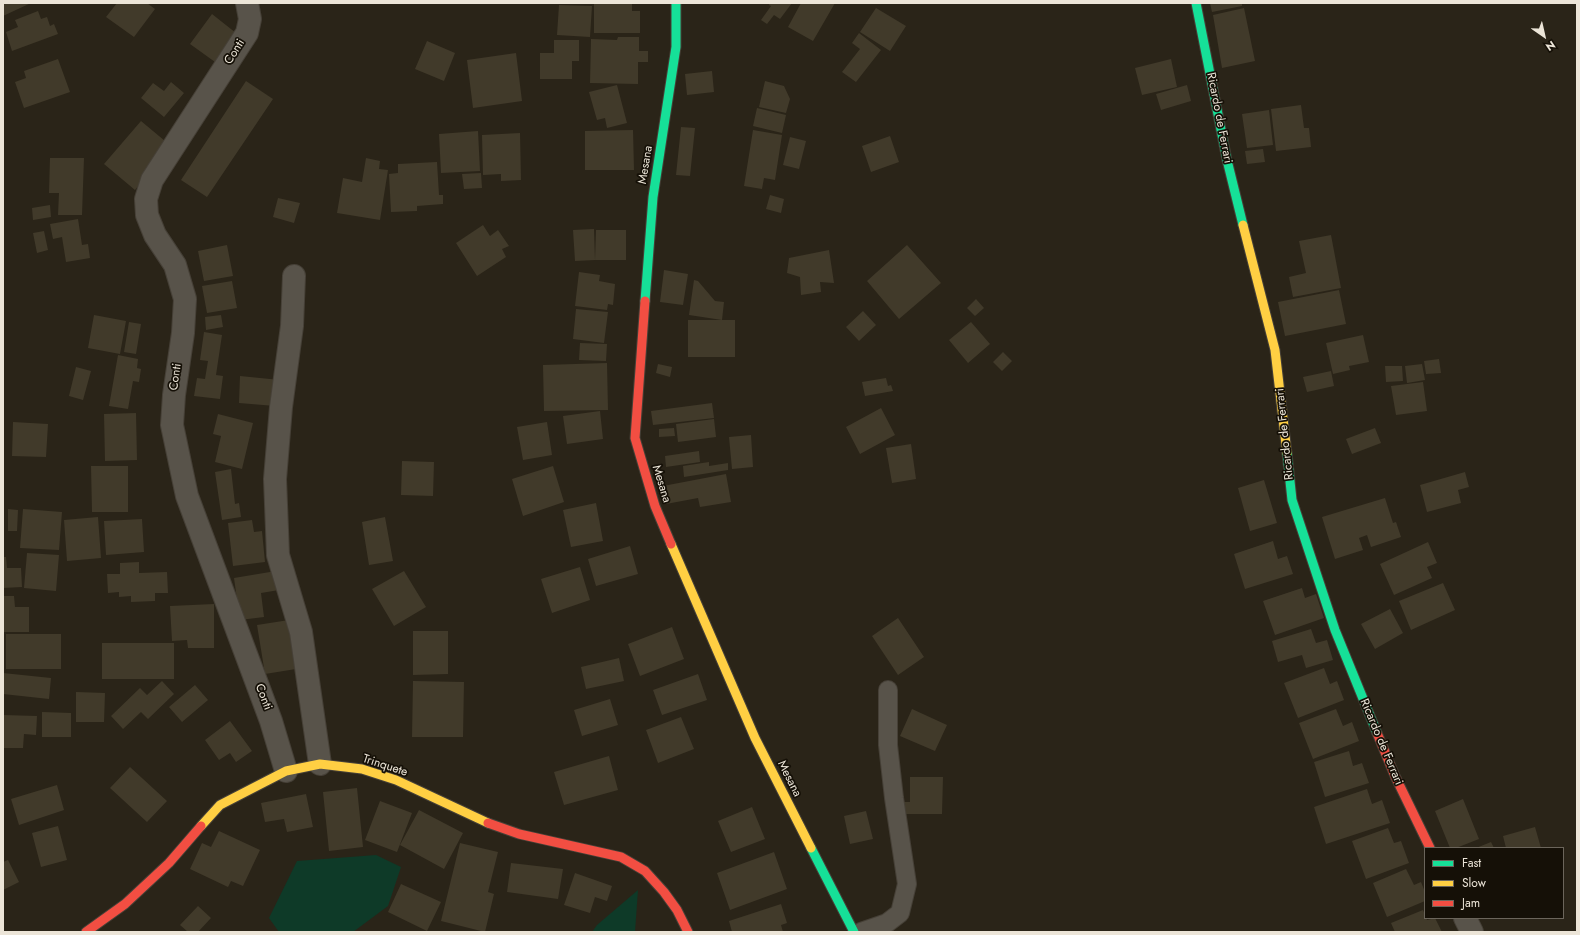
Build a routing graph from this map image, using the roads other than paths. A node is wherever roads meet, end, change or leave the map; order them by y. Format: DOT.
graph roads {
  1 [pos="247,3"];
  2 [pos="676,3"];
  3 [pos="1196,3"];
  4 [pos="294,276"];
  5 [pos="888,690"];
  6 [pos="320,764"];
  7 [pos="286,771"];
  8 [pos="1430,847"];
  9 [pos="1466,919"];
  10 [pos="86,932"];
  11 [pos="688,932"];
  12 [pos="854,932"];
  13 [pos="861,932"];
  14 [pos="1472,932"];
  1 -- 7 [label="street, Conti"];
  2 -- 12 [label="street, Mesana"];
  3 -- 8 [label="street, Ricardo de Ferrari"];
  4 -- 6 [label="street"];
  5 -- 13 [label="lane"];
  6 -- 7 [label="street, Trinquete"];
  6 -- 11 [label="street, Trinquete"];
  7 -- 10 [label="street, Trinquete"];
  9 -- 14 [label="street"];
}
